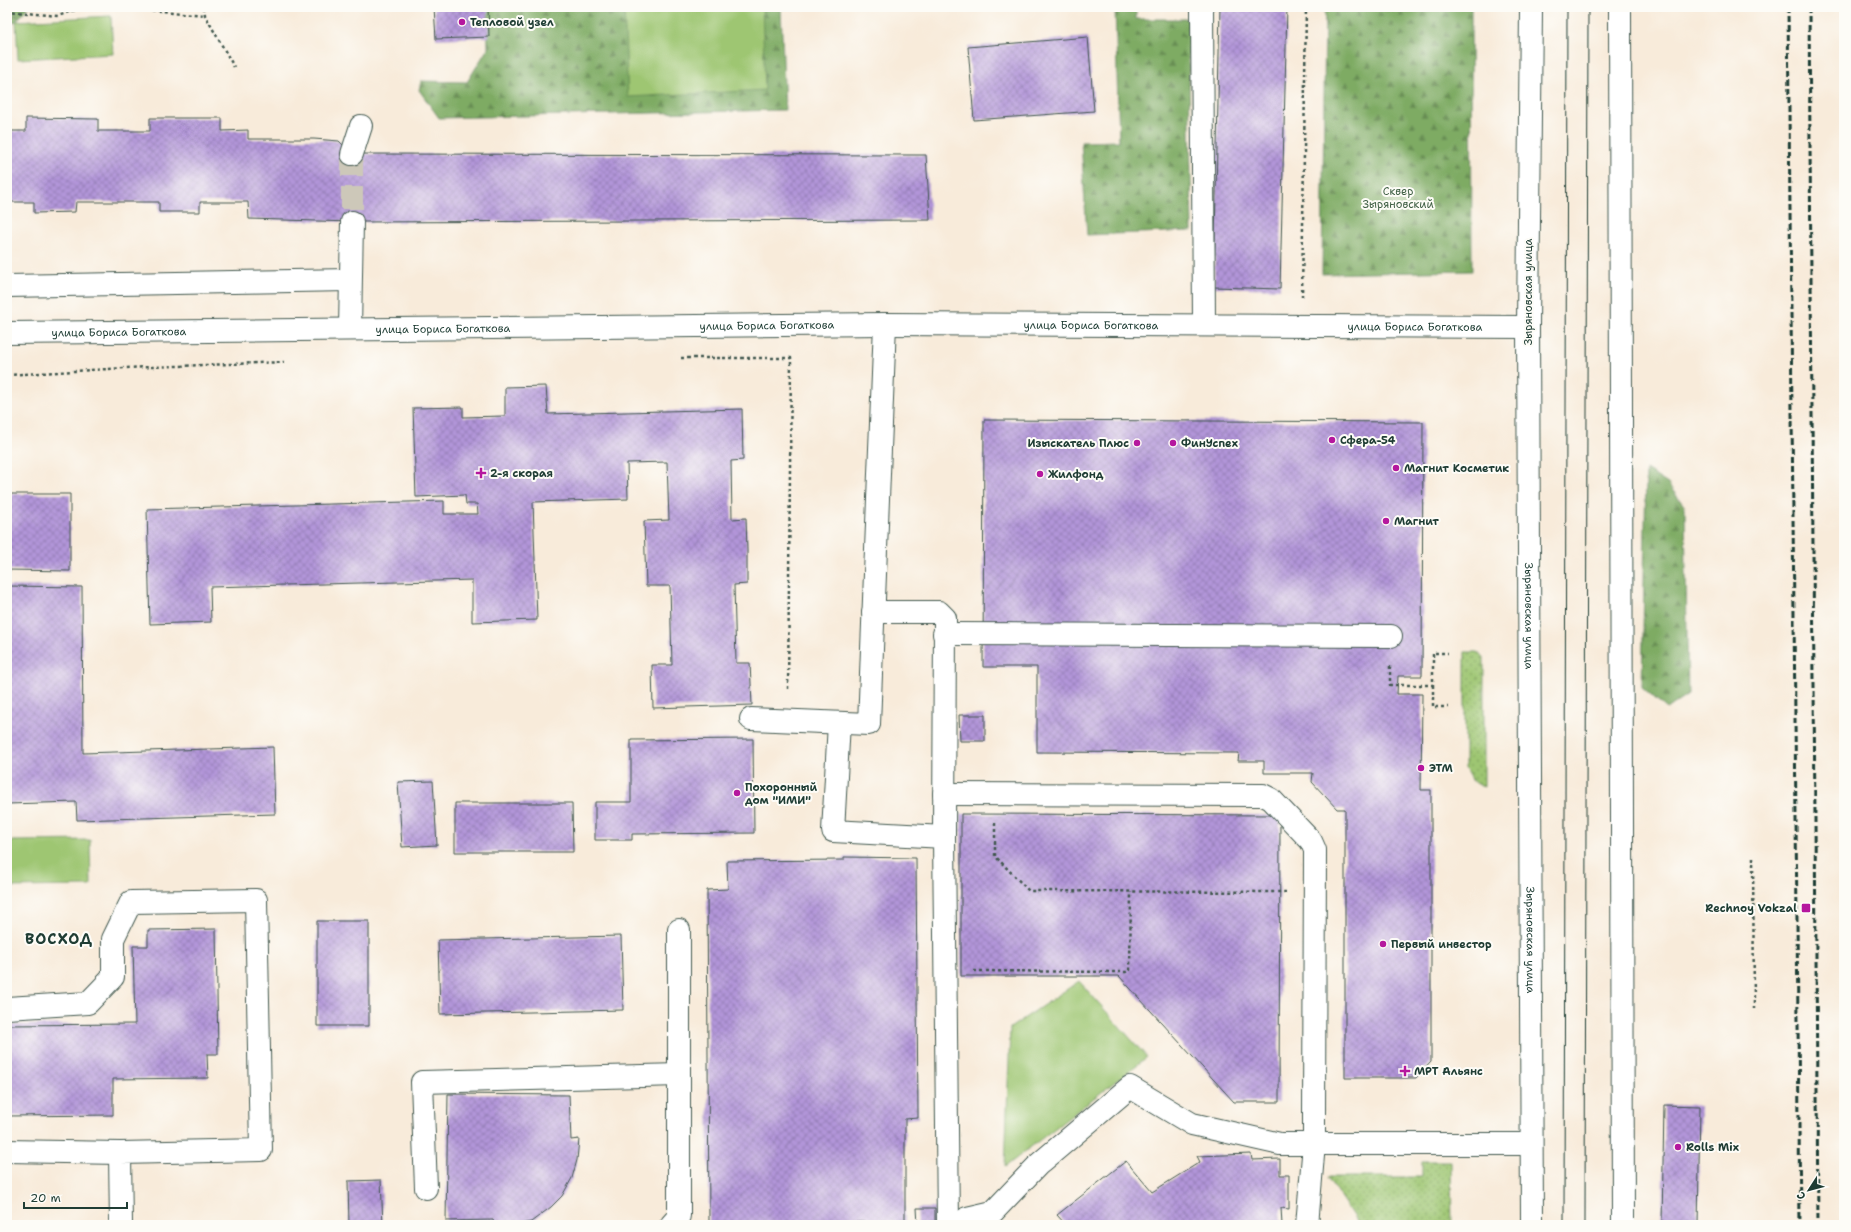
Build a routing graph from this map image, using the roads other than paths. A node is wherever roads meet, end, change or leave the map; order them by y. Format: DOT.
graph roads {
  1 [pos="1202,7"];
  2 [pos="1531,7"];
  3 [pos="1620,7"];
  4 [pos="361,126"];
  5 [pos="352,154"];
  6 [pos="352,222"];
  7 [pos="350,280"];
  8 [pos="7,286"];
  9 [pos="885,324"];
  10 [pos="1204,324"];
  11 [pos="1528,327"];
  12 [pos="350,329"];
  13 [pos="7,333"];
  14 [pos="874,612"];
  15 [pos="944,634"];
  16 [pos="1391,636"];
  17 [pos="750,719"];
  18 [pos="839,723"];
  19 [pos="944,794"];
  20 [pos="944,837"];
  21 [pos="679,930"];
  22 [pos="7,1008"];
  23 [pos="679,1075"];
  24 [pos="1314,1144"];
  25 [pos="1531,1144"];
  26 [pos="7,1151"];
  27 [pos="120,1153"];
  28 [pos="426,1188"];
  29 [pos="121,1225"];
  30 [pos="671,1225"];
  31 [pos="948,1225"];
  32 [pos="960,1225"];
  33 [pos="1308,1225"];
  34 [pos="1532,1225"];
  35 [pos="1623,1225"];
  1 -- 10 [label="main road"];
  2 -- 11 [label="main road, Зыряновская улица"];
  3 -- 35 [label="main road"];
  4 -- 5 [label="main road"];
  6 -- 7 [label="main road"];
  7 -- 8 [label="main road"];
  7 -- 12 [label="main road"];
  9 -- 10 [label="main road, улица Бориса Богаткова"];
  9 -- 12 [label="main road, улица Бориса Богаткова"];
  9 -- 14 [label="main road"];
  10 -- 11 [label="main road, улица Бориса Богаткова"];
  11 -- 25 [label="main road, Зыряновская улица"];
  12 -- 13 [label="main road, улица Бориса Богаткова"];
  14 -- 15 [label="main road"];
  14 -- 18 [label="main road"];
  15 -- 16 [label="main road"];
  15 -- 19 [label="main road"];
  17 -- 18 [label="main road"];
  18 -- 20 [label="main road"];
  19 -- 20 [label="main road"];
  19 -- 24 [label="main road"];
  20 -- 31 [label="main road"];
  21 -- 23 [label="main road"];
  22 -- 27 [label="main road"];
  23 -- 28 [label="main road"];
  23 -- 30 [label="main road"];
  24 -- 25 [label="main road"];
  24 -- 32 [label="main road"];
  24 -- 33 [label="main road"];
  25 -- 34 [label="main road, Зыряновская улица"];
  26 -- 27 [label="main road"];
  27 -- 29 [label="main road"];
}
